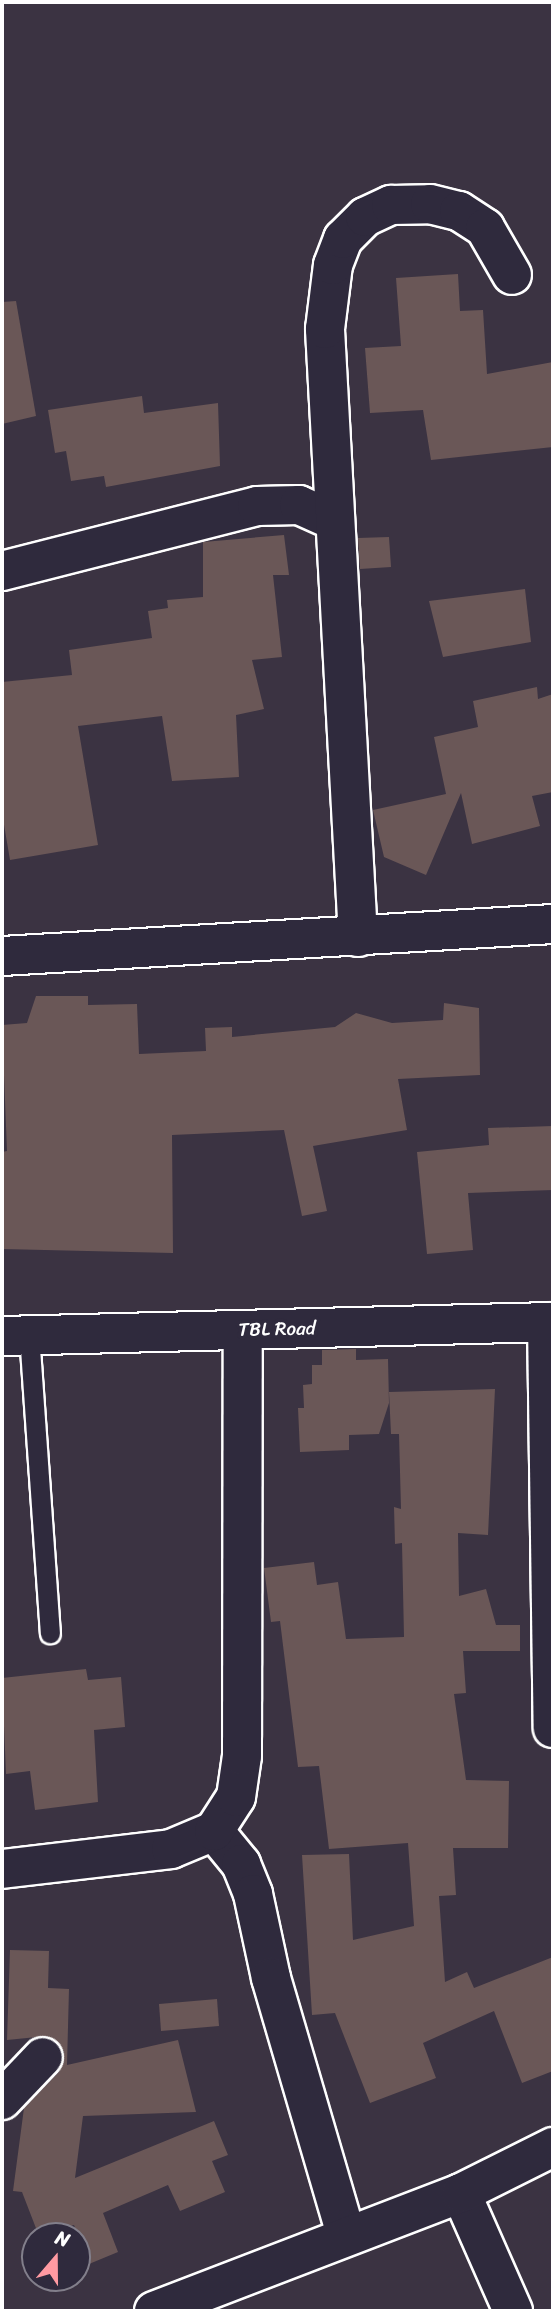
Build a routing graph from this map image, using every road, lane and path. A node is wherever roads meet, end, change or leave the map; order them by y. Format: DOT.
graph roads {
  1 [pos="512,275"];
  2 [pos="335,521"];
  3 [pos="2,571"];
  4 [pos="553,924"];
  5 [pos="358,937"];
  6 [pos="2,956"];
  7 [pos="550,1322"];
  8 [pos="243,1330"];
  9 [pos="15,1335"];
  10 [pos="50,1633"];
  11 [pos="553,1728"];
  12 [pos="214,1831"];
  13 [pos="2,1869"];
  14 [pos="43,2057"];
  15 [pos="2,2100"];
  16 [pos="553,2147"];
  17 [pos="461,2193"];
  18 [pos="346,2235"];
  19 [pos="154,2311"];
  20 [pos="513,2311"];
  1 -- 2 [label="street"];
  2 -- 3 [label="street"];
  2 -- 5 [label="street"];
  4 -- 5 [label="street"];
  5 -- 6 [label="street"];
  7 -- 8 [label="street, TBL Road"];
  7 -- 11 [label="street"];
  8 -- 9 [label="street, TBL Road"];
  8 -- 12 [label="street"];
  9 -- 10 [label="lane"];
  12 -- 13 [label="street"];
  12 -- 18 [label="street"];
  14 -- 15 [label="street"];
  16 -- 17 [label="street"];
  17 -- 18 [label="street"];
  17 -- 20 [label="street"];
  18 -- 19 [label="street"];
}
